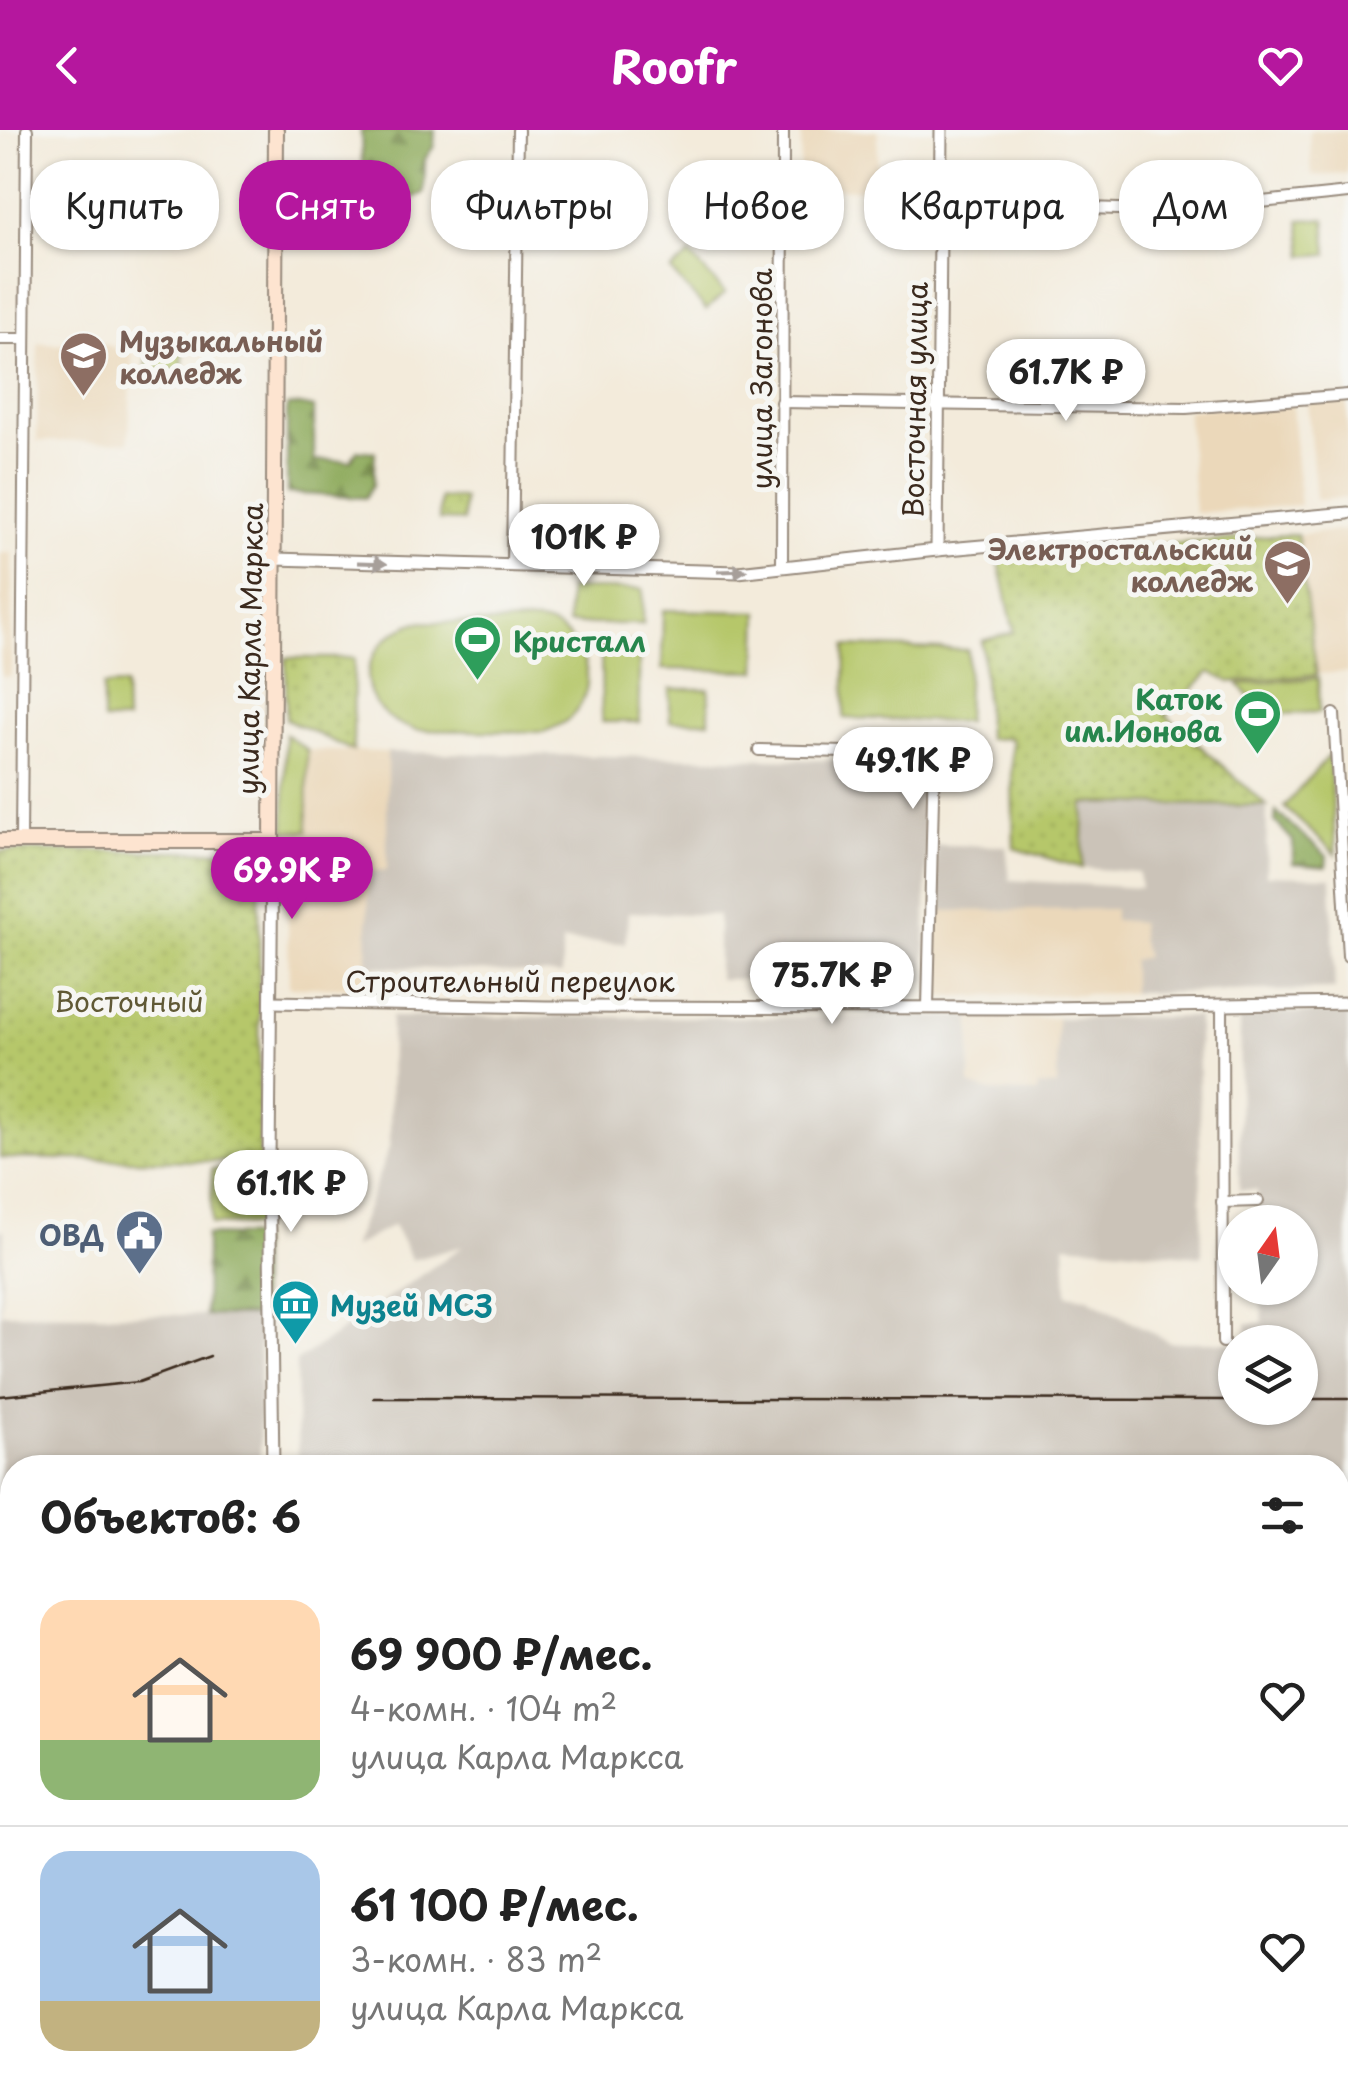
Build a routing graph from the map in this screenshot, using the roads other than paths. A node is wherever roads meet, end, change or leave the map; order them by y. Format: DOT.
graph roads {
  1 [pos="26,130"];
  2 [pos="276,130"];
  3 [pos="518,130"];
  4 [pos="783,130"];
  5 [pos="941,130"];
  6 [pos="941,160"];
  7 [pos="1348,193"];
  8 [pos="1099,208"];
  9 [pos="940,250"];
  10 [pos="0,339"];
  11 [pos="25,339"];
  12 [pos="1348,395"];
  13 [pos="782,402"];
  14 [pos="940,407"];
  15 [pos="1348,514"];
  16 [pos="938,550"];
  17 [pos="275,559"];
  18 [pos="512,566"];
  19 [pos="782,567"];
  20 [pos="1334,714"];
  21 [pos="759,750"];
  22 [pos="0,841"];
  23 [pos="22,841"];
  24 [pos="272,841"];
  25 [pos="1348,956"];
  26 [pos="271,1002"];
  27 [pos="1348,1003"];
  28 [pos="1222,1005"];
  29 [pos="928,1008"];
  30 [pos="1258,1201"];
  31 [pos="1222,1202"];
  32 [pos="1223,1325"];
  33 [pos="272,1455"];
  1 -- 11 [label="street"];
  2 -- 17 [label="main road, улица Карла Маркса"];
  3 -- 18 [label="street"];
  4 -- 13 [label="street, улица Загонова"];
  5 -- 6 [label="street, Восточная улица"];
  7 -- 8 [label="street"];
  9 -- 14 [label="street, Восточная улица"];
  10 -- 11 [label="street"];
  11 -- 23 [label="street"];
  12 -- 14 [label="street"];
  13 -- 14 [label="street"];
  13 -- 19 [label="street, улица Загонова"];
  14 -- 16 [label="street, Восточная улица"];
  15 -- 16 [label="street"];
  16 -- 19 [label="street"];
  17 -- 18 [label="street, one-way"];
  17 -- 24 [label="main road, улица Карла Маркса"];
  18 -- 19 [label="street, one-way"];
  20 -- 25 [label="street"];
  21 -- 29 [label="street"];
  22 -- 23 [label="main road"];
  23 -- 24 [label="main road"];
  24 -- 26 [label="street, улица Карла Маркса"];
  26 -- 29 [label="street, Строительный переулок"];
  26 -- 33 [label="street, улица Карла Маркса"];
  27 -- 28 [label="street, Строительный переулок"];
  28 -- 29 [label="street, Строительный переулок"];
  28 -- 31 [label="street"];
  30 -- 31 [label="street"];
  31 -- 32 [label="street"];
}
